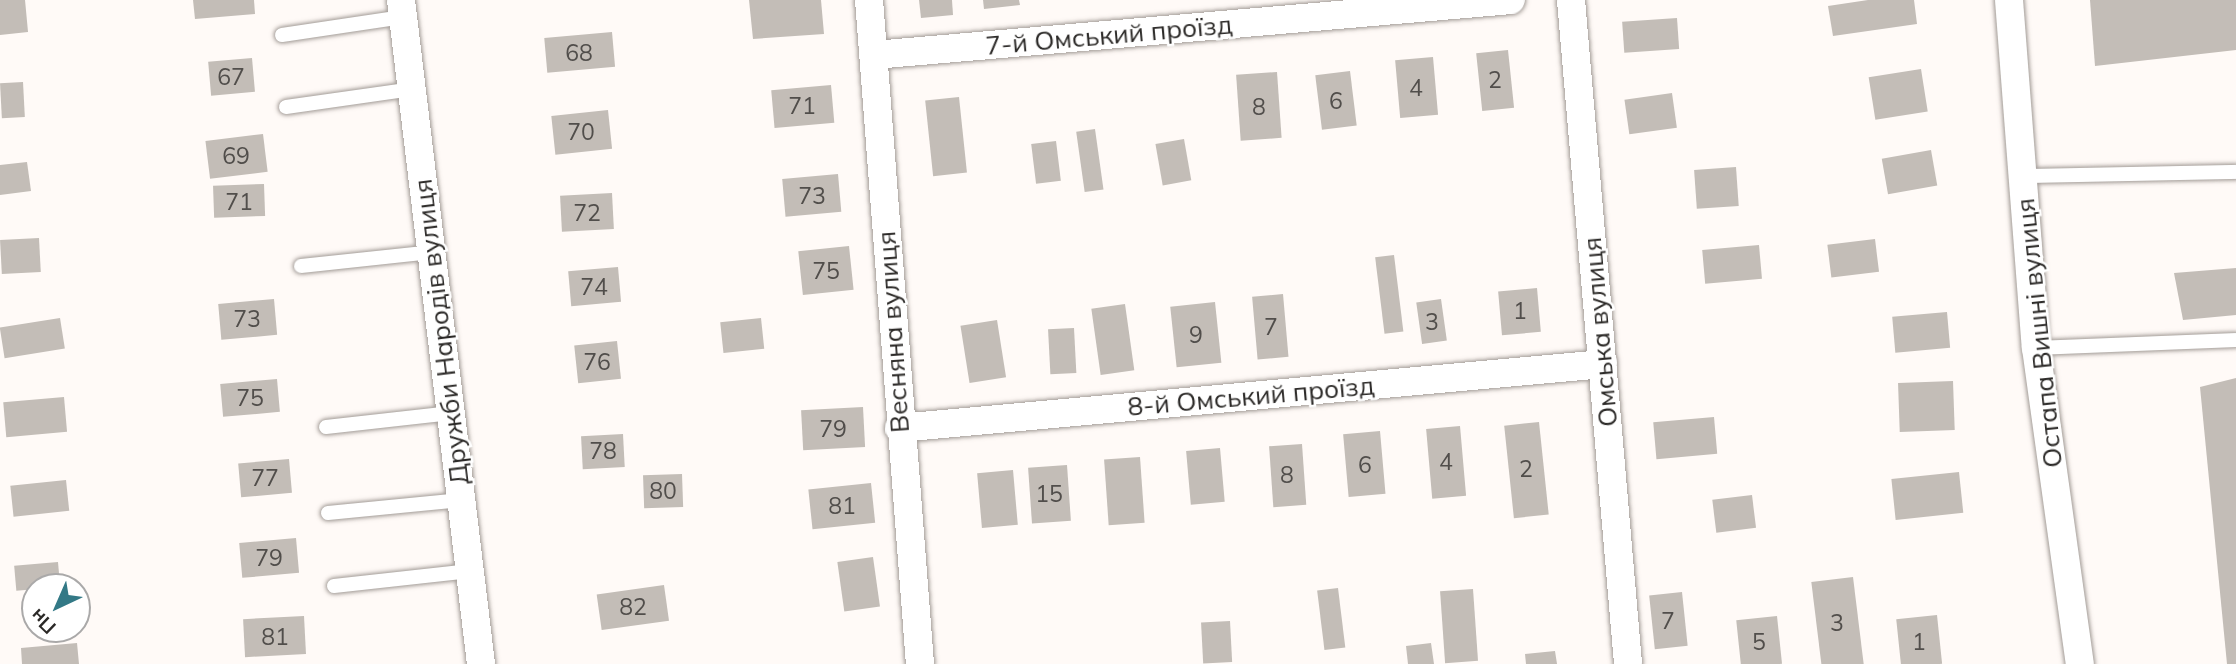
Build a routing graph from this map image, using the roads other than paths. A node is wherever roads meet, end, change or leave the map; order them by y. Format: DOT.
graph roads {
  1 [pos="869,0"];
  2 [pos="1511,0"];
  3 [pos="1571,0"];
  4 [pos="2009,0"];
  5 [pos="402,8"];
  6 [pos="282,35"];
  7 [pos="874,55"];
  8 [pos="412,89"];
  9 [pos="286,107"];
  10 [pos="2236,172"];
  11 [pos="2023,176"];
  12 [pos="431,252"];
  13 [pos="302,266"];
  14 [pos="2236,340"];
  15 [pos="2036,348"];
  16 [pos="1603,364"];
  17 [pos="451,412"];
  18 [pos="326,427"];
  19 [pos="899,428"];
  20 [pos="461,500"];
  21 [pos="328,513"];
  22 [pos="470,571"];
  23 [pos="334,586"];
  24 [pos="481,664"];
  25 [pos="920,664"];
  26 [pos="1629,664"];
  27 [pos="2080,664"];
  1 -- 7 [label="street, Весняна вулиця"];
  2 -- 7 [label="street, 7-й Омський проїзд"];
  3 -- 16 [label="street, Омська вулиця"];
  4 -- 11 [label="street, Остапа Вишні вулиця"];
  5 -- 6 [label="lane"];
  5 -- 8 [label="street, Дружби Народів вулиця"];
  7 -- 19 [label="street, Весняна вулиця"];
  8 -- 9 [label="lane"];
  8 -- 12 [label="street, Дружби Народів вулиця"];
  10 -- 11 [label="lane"];
  11 -- 15 [label="street, Остапа Вишні вулиця"];
  12 -- 13 [label="lane"];
  12 -- 17 [label="street, Дружби Народів вулиця"];
  14 -- 15 [label="lane"];
  15 -- 27 [label="street, Остапа Вишні вулиця"];
  16 -- 19 [label="street, 8-й Омський проїзд"];
  16 -- 26 [label="street, Омська вулиця"];
  17 -- 18 [label="lane"];
  17 -- 20 [label="street, Дружби Народів вулиця"];
  19 -- 25 [label="street, Весняна вулиця"];
  20 -- 21 [label="lane"];
  20 -- 22 [label="street, Дружби Народів вулиця"];
  22 -- 23 [label="lane"];
  22 -- 24 [label="street, Дружби Народів вулиця"];
}
